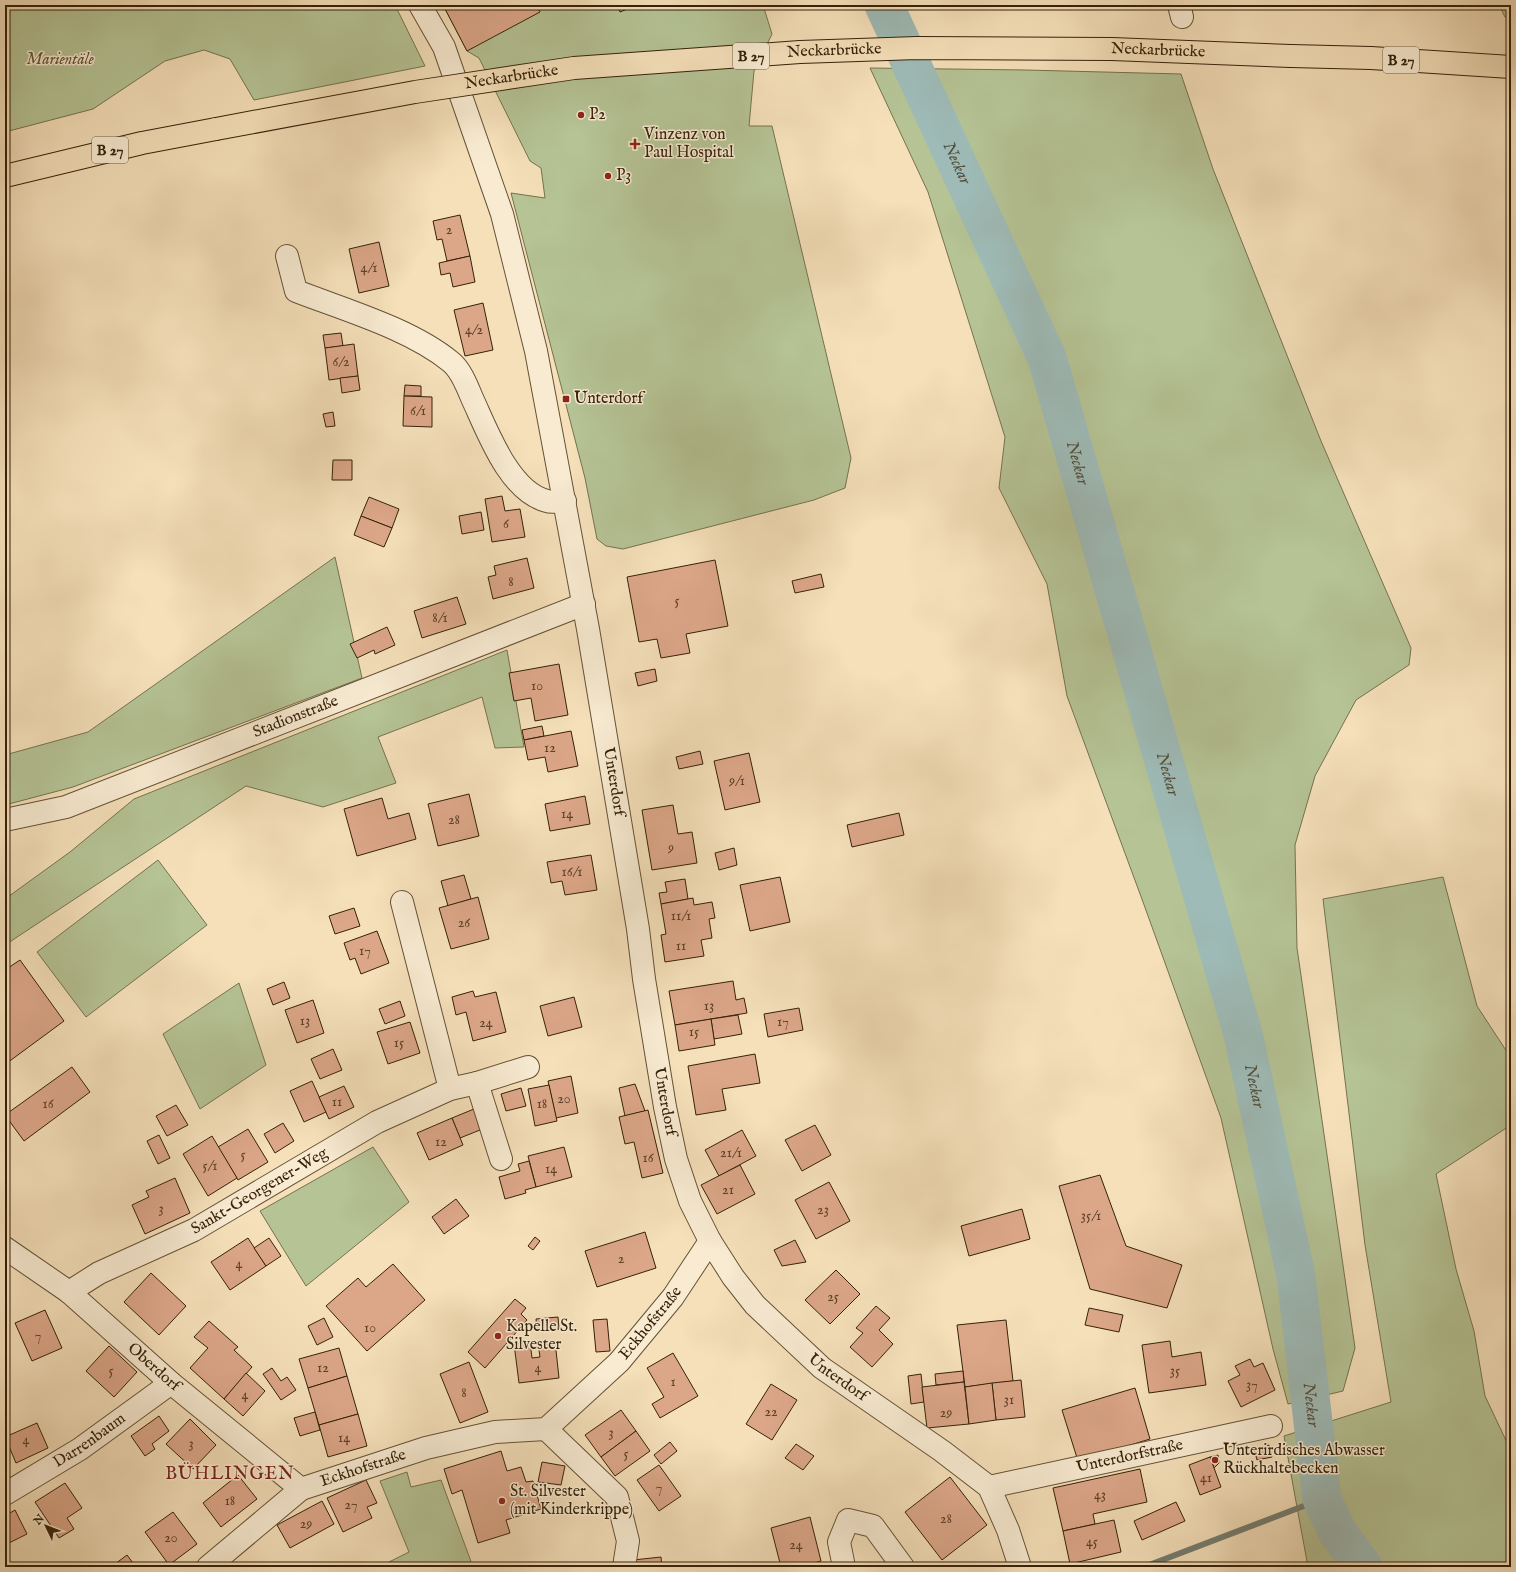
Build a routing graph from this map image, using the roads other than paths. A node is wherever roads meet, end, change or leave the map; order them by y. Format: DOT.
graph roads {
  1 [pos="420,5"];
  2 [pos="1511,66"];
  3 [pos="5,176"];
  4 [pos="287,256"];
  5 [pos="565,501"];
  6 [pos="584,604"];
  7 [pos="5,820"];
  8 [pos="402,902"];
  9 [pos="528,1067"];
  10 [pos="477,1083"];
  11 [pos="450,1089"];
  12 [pos="501,1159"];
  13 [pos="710,1241"];
  14 [pos="5,1248"];
  15 [pos="69,1292"];
  16 [pos="171,1382"];
  17 [pos="1271,1426"];
  18 [pos="546,1429"];
  19 [pos="989,1487"];
  20 [pos="301,1489"];
  21 [pos="5,1494"];
  22 [pos="208,1567"];
  23 [pos="624,1567"];
  24 [pos="844,1567"];
  25 [pos="903,1567"];
  26 [pos="1020,1567"];
  1 -- 5 [label="street, Unterdorf"];
  2 -- 3 [label="main road, Neckarbrücke / B 27, bridge"];
  4 -- 5 [label="street"];
  5 -- 6 [label="street, Unterdorf"];
  6 -- 7 [label="street, Stadionstraße"];
  6 -- 13 [label="street, Unterdorf"];
  8 -- 11 [label="street"];
  9 -- 10 [label="street, Sankt-Georgener-Weg"];
  10 -- 11 [label="street, Sankt-Georgener-Weg"];
  10 -- 12 [label="street"];
  11 -- 15 [label="street, Sankt-Georgener-Weg"];
  13 -- 18 [label="street, Eckhofstraße"];
  13 -- 19 [label="street, Unterdorf"];
  14 -- 15 [label="street, Oberdorf"];
  15 -- 16 [label="street, Oberdorf"];
  16 -- 20 [label="street, Oberdorf"];
  16 -- 21 [label="street, Darrenbaum"];
  17 -- 19 [label="street, Unterdorfstraße"];
  18 -- 20 [label="street, Eckhofstraße"];
  18 -- 23 [label="street"];
  19 -- 26 [label="street, Unterdorf"];
  20 -- 22 [label="street, Eckhofstraße"];
  24 -- 25 [label="street"];
}
